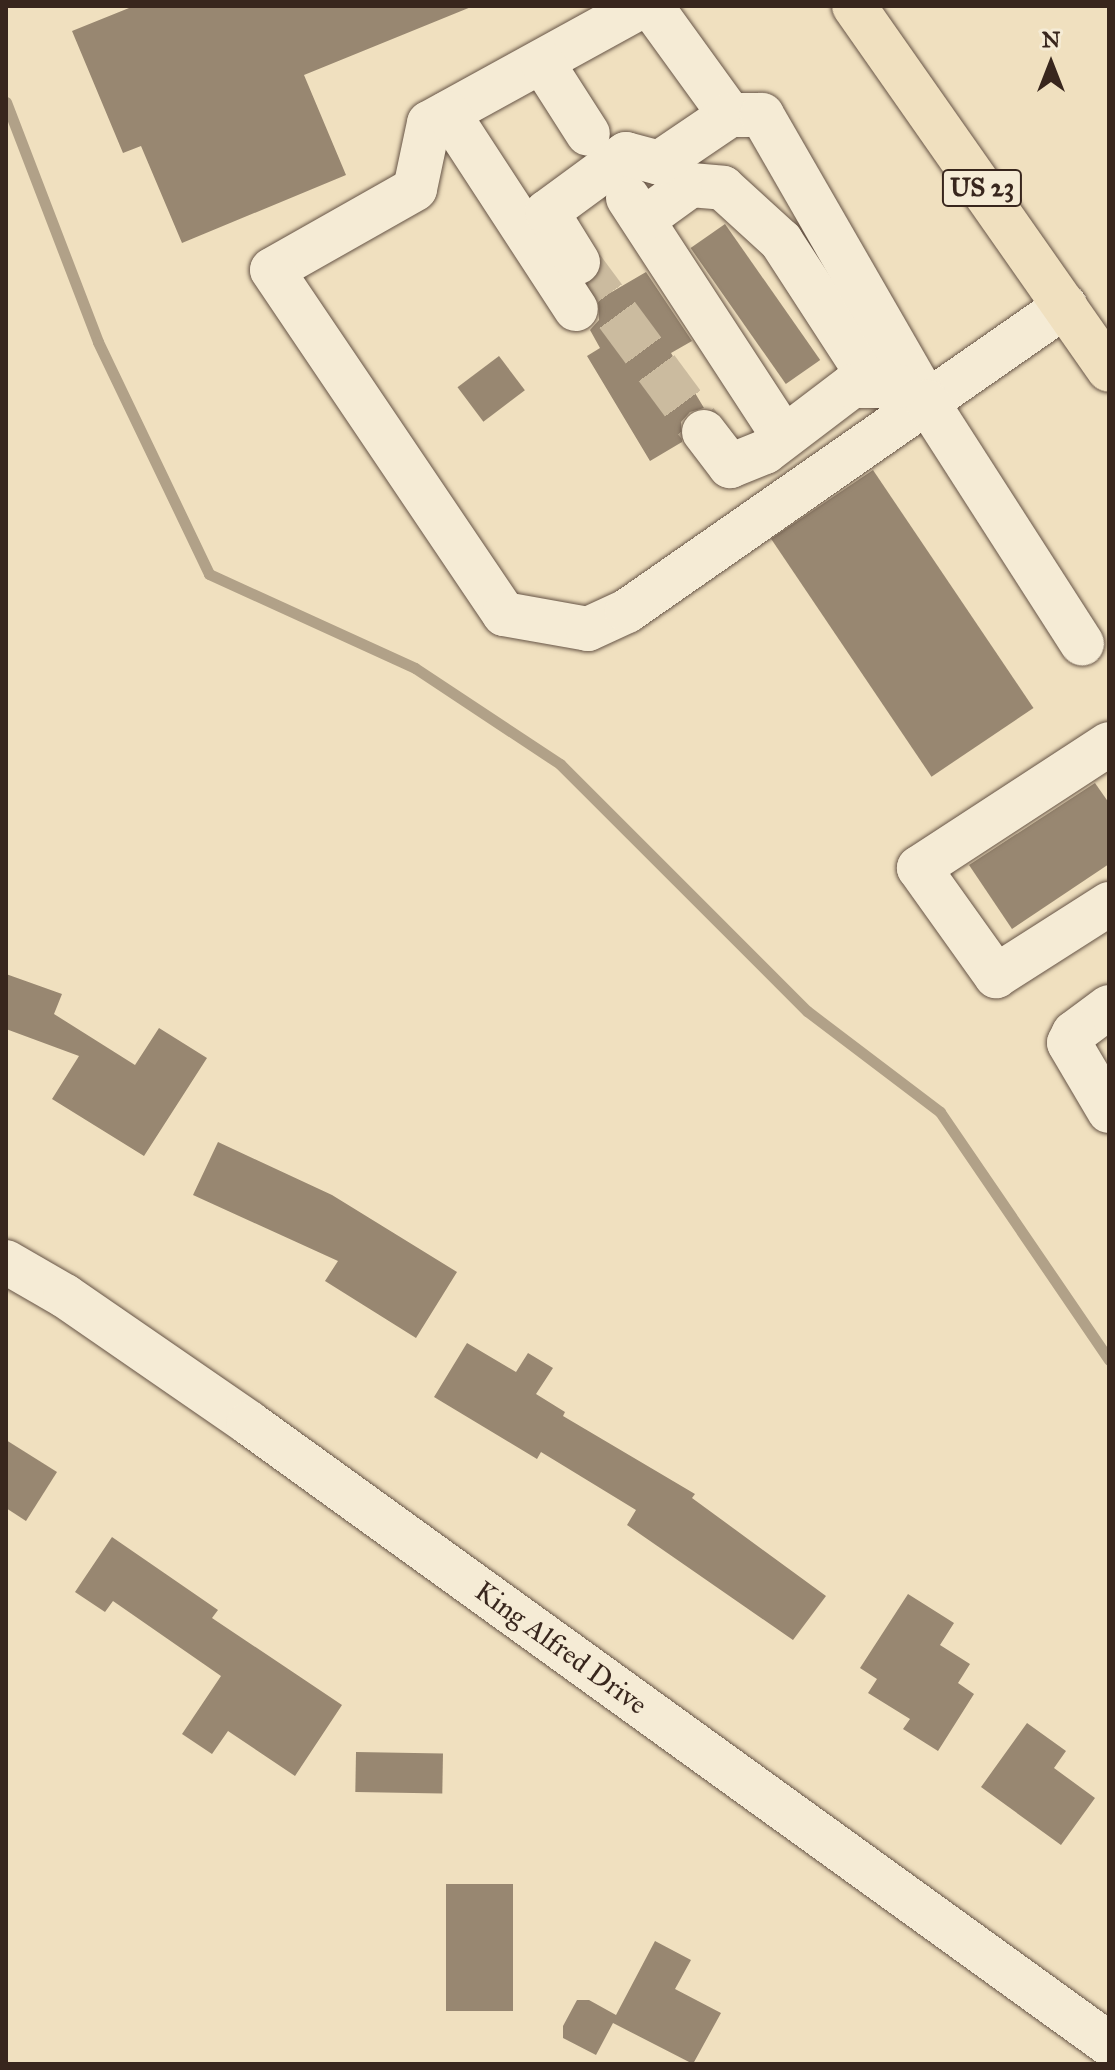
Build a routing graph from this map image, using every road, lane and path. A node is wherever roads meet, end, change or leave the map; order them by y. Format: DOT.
graph roads {
  1 [pos="642,6"];
  2 [pos="651,6"];
  3 [pos="854,6"];
  4 [pos="542,62"];
  5 [pos="448,113"];
  6 [pos="730,115"];
  7 [pos="596,152"];
  8 [pos="644,219"];
  9 [pos="578,262"];
  10 [pos="1065,306"];
  11 [pos="576,309"];
  12 [pos="1109,370"];
  13 [pos="874,384"];
  14 [pos="927,402"];
  15 [pos="704,432"];
  16 [pos="784,437"];
  17 [pos="1082,643"];
  18 [pos="1109,744"];
  19 [pos="1109,904"];
  20 [pos="1109,1007"];
  21 [pos="1109,1111"];
  22 [pos="6,1262"];
  23 [pos="1109,2044"];
  1 -- 4 [label="street"];
  2 -- 6 [label="street"];
  3 -- 10 [label="main road, US 23"];
  4 -- 5 [label="street"];
  4 -- 7 [label="street"];
  5 -- 11 [label="street"];
  5 -- 14 [label="street"];
  6 -- 7 [label="street"];
  6 -- 14 [label="street"];
  7 -- 8 [label="street"];
  7 -- 9 [label="street"];
  8 -- 13 [label="street"];
  8 -- 16 [label="street"];
  10 -- 12 [label="main road, US 23"];
  10 -- 14 [label="street"];
  13 -- 14 [label="street"];
  13 -- 16 [label="street"];
  14 -- 17 [label="street"];
  15 -- 16 [label="street"];
  18 -- 19 [label="street"];
  20 -- 21 [label="street"];
  22 -- 23 [label="street, King Alfred Drive"];
}
